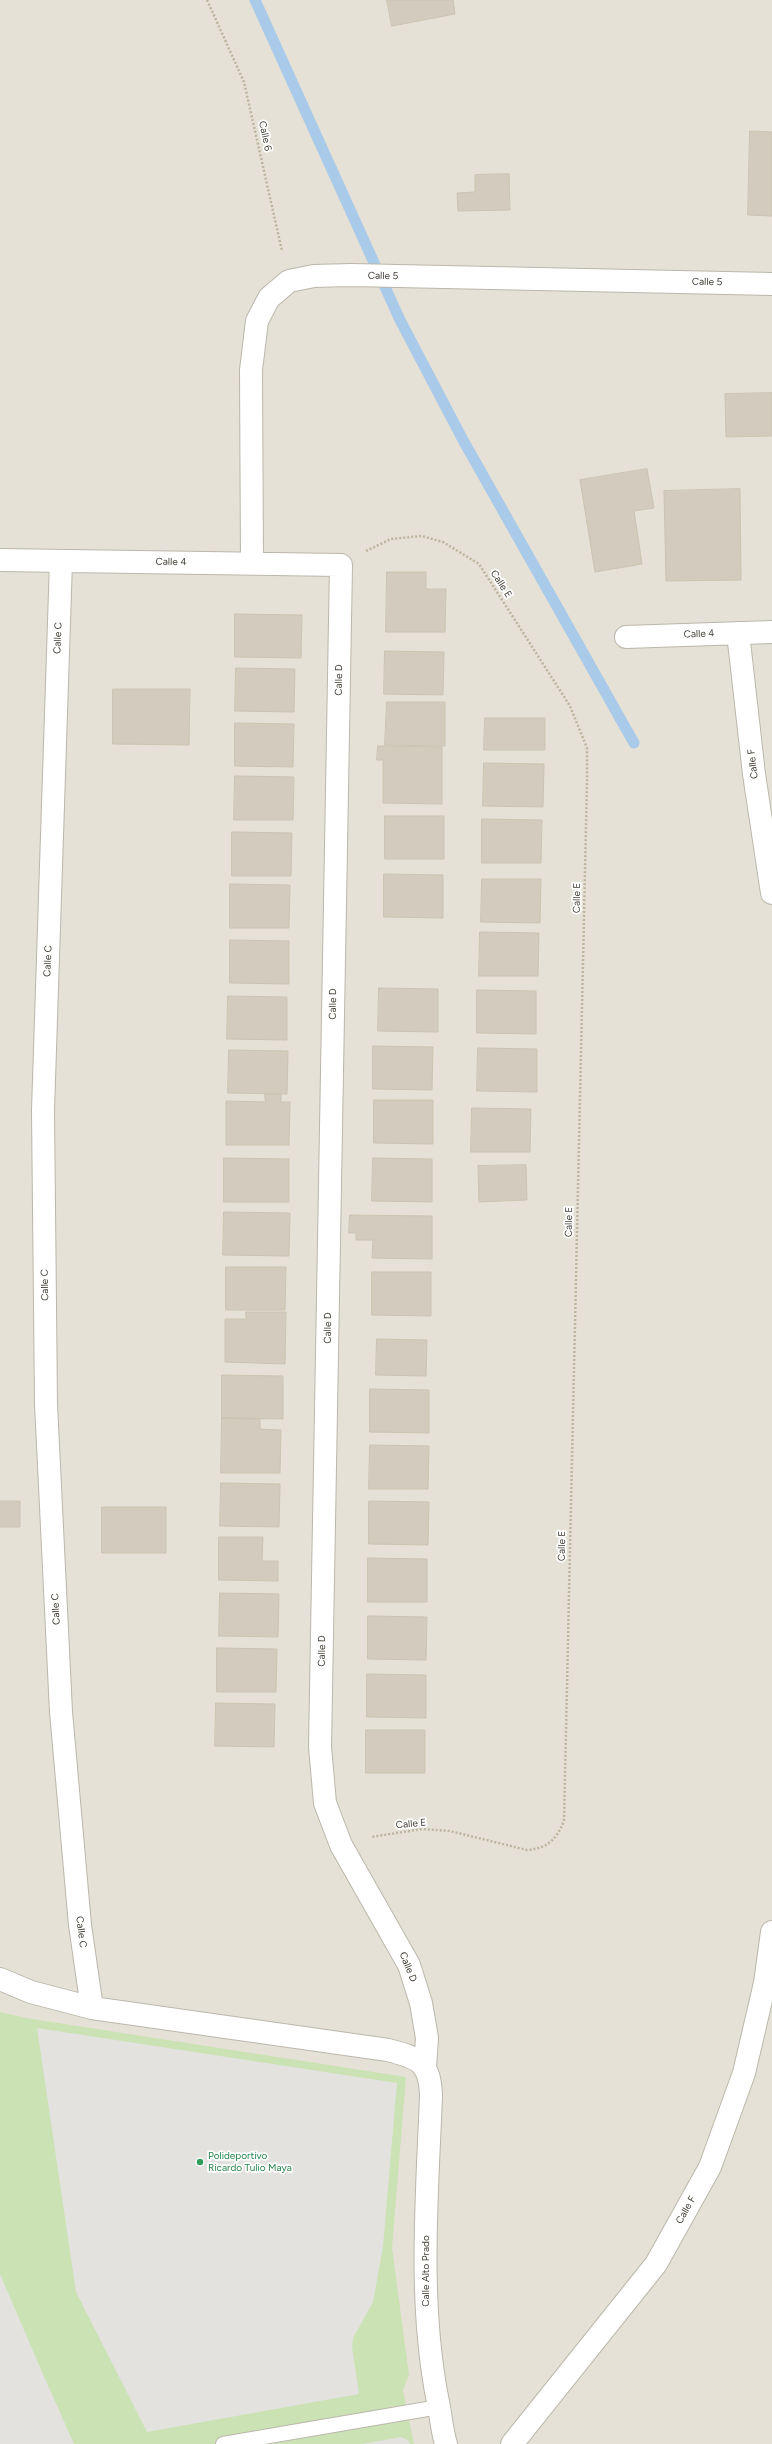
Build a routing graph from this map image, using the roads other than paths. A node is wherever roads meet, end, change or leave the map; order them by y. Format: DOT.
graph roads {
  1 [pos="772,284"];
  2 [pos="0,560"];
  3 [pos="61,561"];
  4 [pos="252,563"];
  5 [pos="341,565"];
  6 [pos="772,632"];
  7 [pos="738,633"];
  8 [pos="626,637"];
  9 [pos="772,894"];
  10 [pos="772,1932"];
  11 [pos="0,1979"];
  12 [pos="92,2008"];
  13 [pos="425,2067"];
  14 [pos="431,2096"];
  15 [pos="439,2407"];
  16 [pos="223,2444"];
  17 [pos="446,2444"];
  18 [pos="512,2444"];
  1 -- 4 [label="street, Calle 5"];
  2 -- 3 [label="street, Calle 4"];
  3 -- 4 [label="street, Calle 4"];
  3 -- 12 [label="street, Calle C"];
  4 -- 5 [label="street, Calle 4"];
  5 -- 13 [label="street, Calle D"];
  6 -- 7 [label="street, Calle 4"];
  7 -- 8 [label="street, Calle 4"];
  7 -- 9 [label="street, Calle F"];
  10 -- 18 [label="street, Calle F"];
  11 -- 12 [label="street"];
  12 -- 13 [label="street"];
  13 -- 14 [label="street, Calle D"];
  14 -- 15 [label="street, Calle Alto Prado"];
  15 -- 16 [label="lane"];
  15 -- 17 [label="street, Calle Alto Prado"];
}
